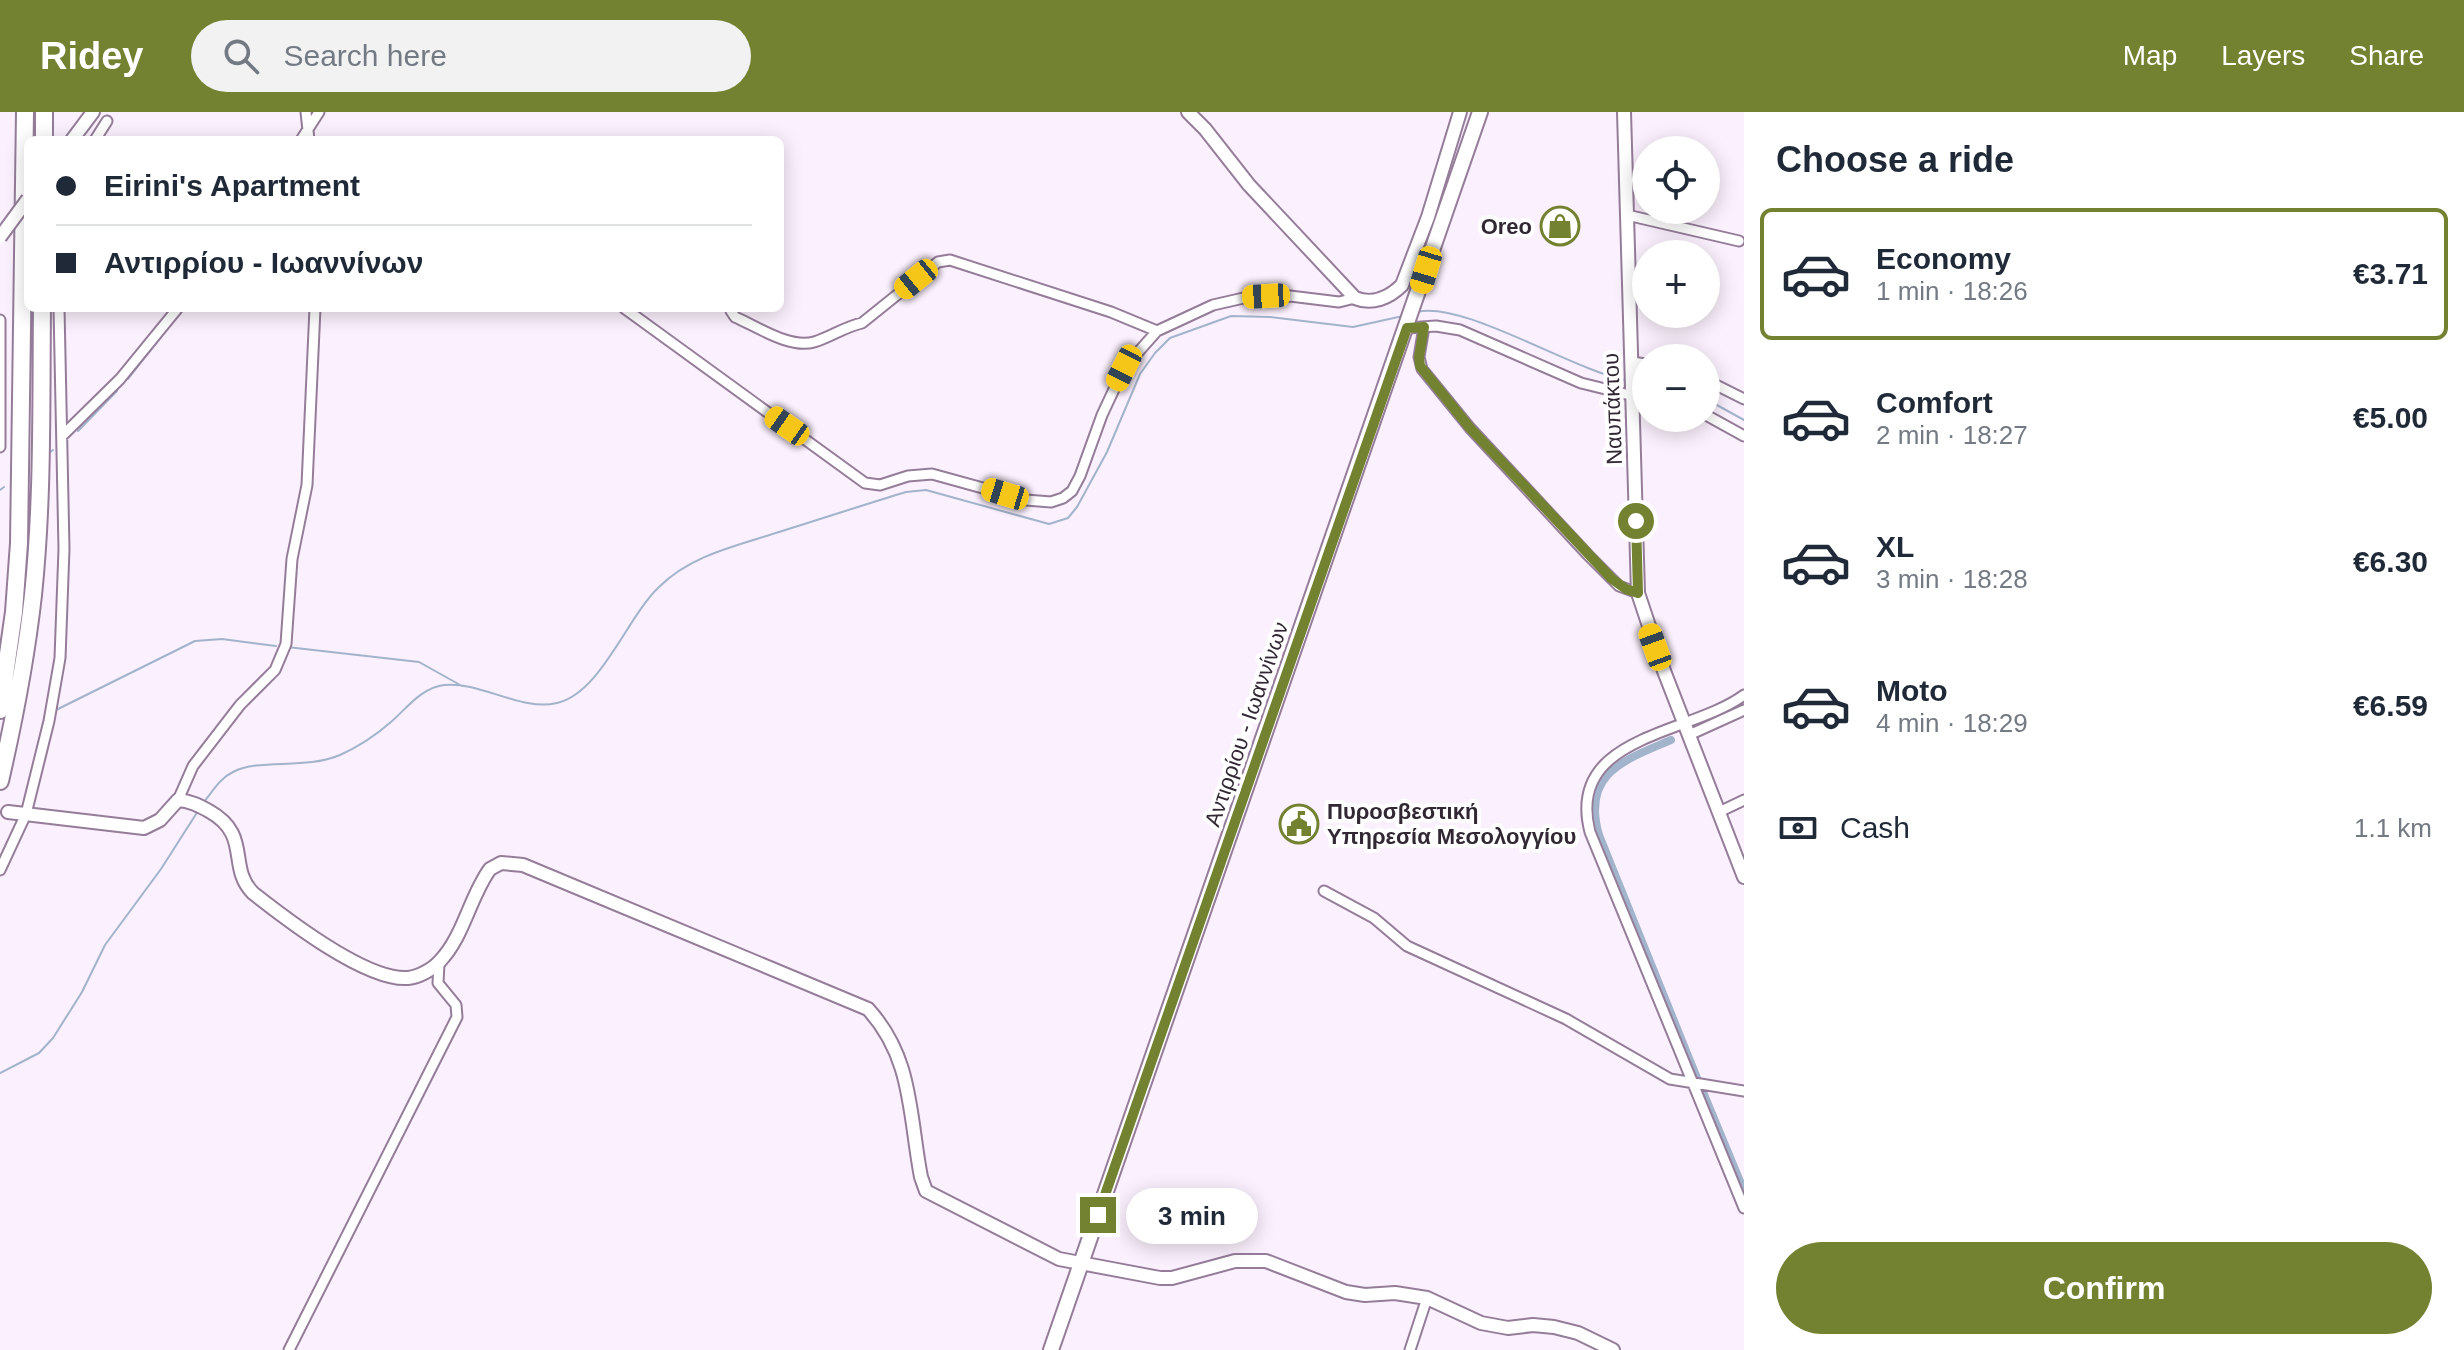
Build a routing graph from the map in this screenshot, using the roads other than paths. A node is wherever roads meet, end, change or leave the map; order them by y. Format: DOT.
graph roads {
  1 [pos="25,112"];
  2 [pos="44,112"];
  3 [pos="93,112"];
  4 [pos="306,112"];
  5 [pos="319,112"];
  6 [pos="1460,112"];
  7 [pos="1480,112"];
  8 [pos="1624,112"];
  9 [pos="1195,114"];
  10 [pos="107,121"];
  11 [pos="308,128"];
  12 [pos="25,136"];
  13 [pos="44,136"];
  14 [pos="75,136"];
  15 [pos="98,136"];
  16 [pos="303,136"];
  17 [pos="309,136"];
  18 [pos="24,184"];
  19 [pos="24,204"];
  20 [pos="1627,215"];
  21 [pos="0,237"];
  22 [pos="1739,241"];
  23 [pos="1402,285"];
  24 [pos="1418,294"];
  25 [pos="1355,298"];
  26 [pos="42,312"];
  27 [pos="59,312"];
  28 [pos="175,312"];
  29 [pos="315,312"];
  30 [pos="630,312"];
  31 [pos="732,312"];
  32 [pos="0,320"];
  33 [pos="1408,325"];
  34 [pos="1424,327"];
  35 [pos="1157,331"];
  36 [pos="1631,367"];
  37 [pos="1720,387"];
  38 [pos="1631,394"];
  39 [pos="1744,399"];
  40 [pos="1720,423"];
  41 [pos="62,436"];
  42 [pos="1744,436"];
  43 [pos="0,447"];
  44 [pos="1638,593"];
  45 [pos="1744,695"];
  46 [pos="0,710"];
  47 [pos="1744,710"];
  48 [pos="1687,729"];
  49 [pos="0,781"];
  50 [pos="178,800"];
  51 [pos="1744,800"];
  52 [pos="8,812"];
  53 [pos="1719,812"];
  54 [pos="26,814"];
  55 [pos="1741,860"];
  56 [pos="0,870"];
  57 [pos="1744,877"];
  58 [pos="1324,891"];
  59 [pos="439,963"];
  60 [pos="1694,1083"];
  61 [pos="1744,1091"];
  62 [pos="1744,1208"];
  63 [pos="1081,1265"];
  64 [pos="1427,1298"];
  65 [pos="289,1350"];
  66 [pos="1051,1350"];
  67 [pos="1410,1350"];
  68 [pos="1613,1350"];
  1 -- 12 [label="highway"];
  2 -- 13 [label="highway"];
  3 -- 14 [label="street"];
  4 -- 11 [label="street"];
  5 -- 11 [label="street"];
  6 -- 23 [label="street"];
  7 -- 24 [label="main road, Αντιρρίου - Ιωαννίνων"];
  8 -- 20 [label="street, Ναυπάκτου"];
  9 -- 25 [label="street"];
  10 -- 15 [label="street"];
  11 -- 16 [label="street"];
  11 -- 17 [label="street"];
  18 -- 46 [label="highway"];
  19 -- 21 [label="street, bridge"];
  20 -- 22 [label="street"];
  20 -- 36 [label="street, Ναυπάκτου"];
  23 -- 24 [label="street"];
  23 -- 25 [label="street"];
  24 -- 33 [label="main road, Αντιρρίου - Ιωαννίνων"];
  25 -- 35 [label="street"];
  26 -- 49 [label="highway"];
  27 -- 41 [label="street"];
  28 -- 41 [label="street"];
  29 -- 50 [label="street"];
  30 -- 35 [label="street"];
  31 -- 35 [label="street"];
  32 -- 43 [label="street"];
  33 -- 34 [label="street"];
  33 -- 63 [label="main road, Αντιρρίου - Ιωαννίνων"];
  34 -- 38 [label="street"];
  34 -- 44 [label="street"];
  36 -- 38 [label="street, Ναυπάκτου"];
  37 -- 39 [label="street"];
  38 -- 44 [label="street, Ναυπάκτου"];
  40 -- 42 [label="street"];
  41 -- 54 [label="street"];
  44 -- 48 [label="street, Ναυπάκτου"];
  45 -- 48 [label="street"];
  47 -- 48 [label="street"];
  48 -- 53 [label="street, Ναυπάκτου"];
  48 -- 60 [label="street"];
  50 -- 54 [label="street"];
  50 -- 59 [label="street"];
  51 -- 53 [label="street"];
  52 -- 54 [label="street"];
  53 -- 55 [label="street, Ναυπάκτου"];
  54 -- 56 [label="street"];
  55 -- 57 [label="street, Ναυπάκτου"];
  58 -- 60 [label="street"];
  59 -- 63 [label="street"];
  59 -- 65 [label="street"];
  60 -- 61 [label="street"];
  60 -- 62 [label="street"];
  63 -- 64 [label="street"];
  63 -- 66 [label="main road, Αντιρρίου - Ιωαννίνων"];
  64 -- 67 [label="street"];
  64 -- 68 [label="street"];
}
